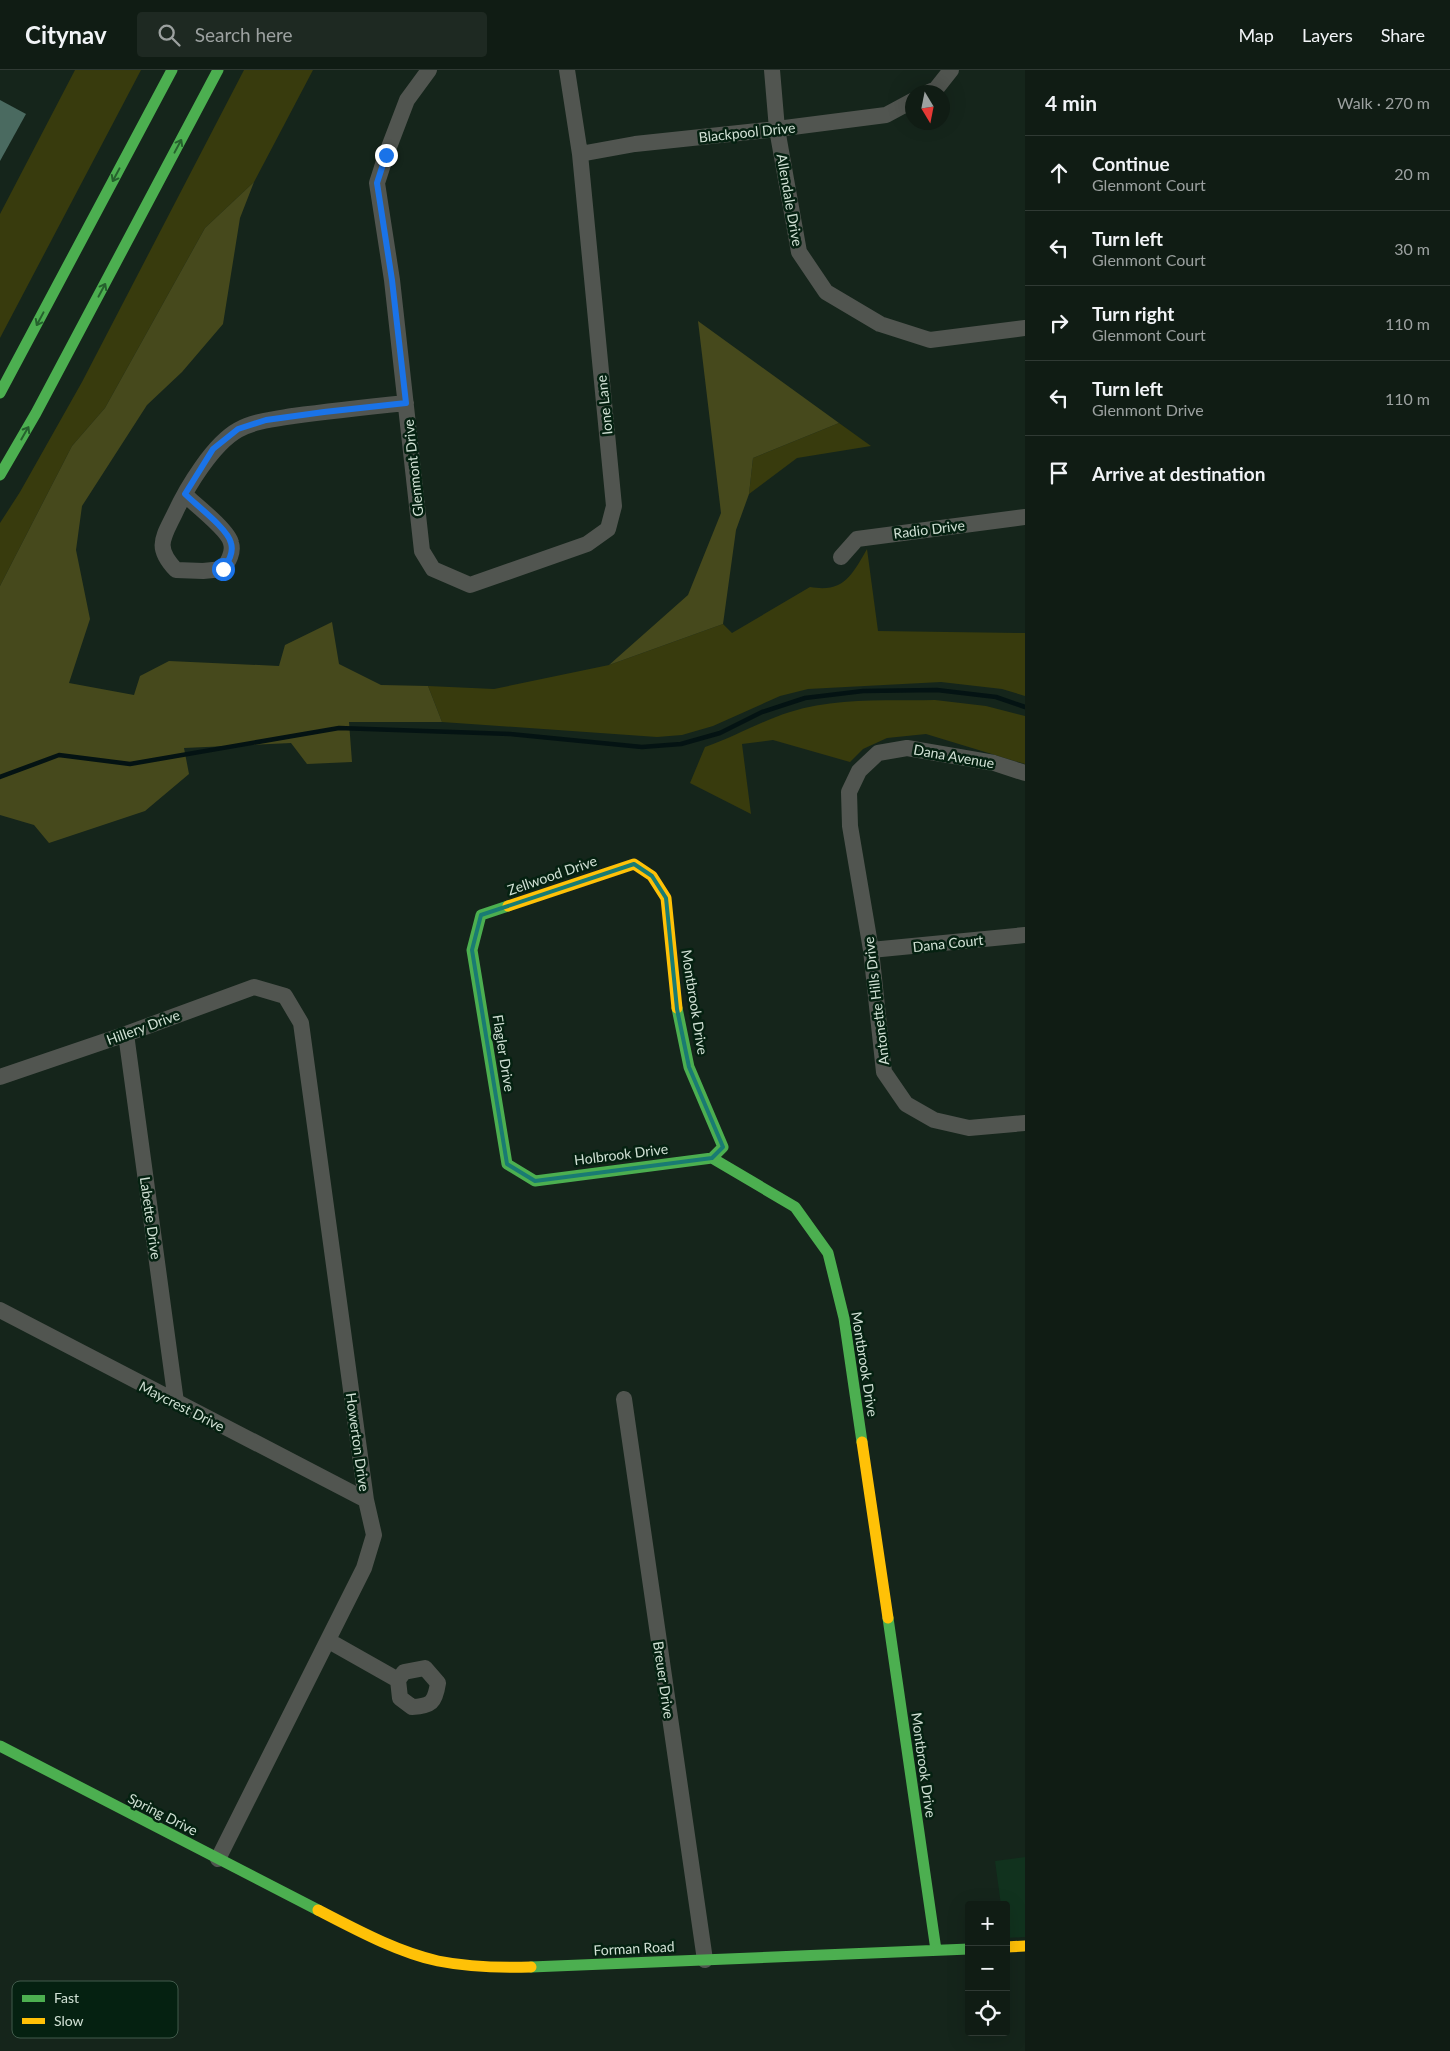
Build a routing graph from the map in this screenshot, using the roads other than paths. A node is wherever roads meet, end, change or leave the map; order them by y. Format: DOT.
graph roads {
  1 [pos="172,70"];
  2 [pos="218,70"];
  3 [pos="429,70"];
  4 [pos="567,70"];
  5 [pos="772,70"];
  6 [pos="952,70"];
  7 [pos="939,85"];
  8 [pos="905,104"];
  9 [pos="777,129"];
  10 [pos="580,154"];
  11 [pos="1025,328"];
  12 [pos="0,393"];
  13 [pos="406,403"];
  14 [pos="0,475"];
  15 [pos="185,494"];
  16 [pos="1025,517"];
  17 [pos="422,551"];
  18 [pos="840,556"];
  19 [pos="859,772"];
  20 [pos="1025,773"];
  21 [pos="634,864"];
  22 [pos="481,915"];
  23 [pos="1025,935"];
  24 [pos="872,950"];
  25 [pos="285,996"];
  26 [pos="126,1034"];
  27 [pos="0,1076"];
  28 [pos="1025,1123"];
  29 [pos="712,1158"];
  30 [pos="535,1181"];
  31 [pos="0,1310"];
  32 [pos="624,1400"];
  33 [pos="176,1402"];
  34 [pos="366,1500"];
  35 [pos="329,1642"];
  36 [pos="398,1680"];
  37 [pos="0,1746"];
  38 [pos="218,1859"];
  39 [pos="312,1908"];
  40 [pos="1025,1946"];
  41 [pos="1010,1947"];
  42 [pos="965,1949"];
  43 [pos="936,1950"];
  44 [pos="705,1960"];
  1 -- 12 [label="main road, one-way"];
  14 -- 2 [label="main road, one-way"];
  3 -- 13 [label="street, Glenmont Drive"];
  4 -- 10 [label="street, Ione Lane"];
  5 -- 9 [label="street, Allendale Drive"];
  6 -- 7 [label="street"];
  8 -- 9 [label="street, Blackpool Drive"];
  9 -- 10 [label="street, Blackpool Drive"];
  9 -- 11 [label="street, Allendale Drive"];
  10 -- 17 [label="street, Ione Lane"];
  13 -- 15 [label="street"];
  13 -- 17 [label="street, Glenmont Drive"];
  15 -- 15 [label="street"];
  16 -- 18 [label="street, Radio Drive"];
  19 -- 20 [label="street, Dana Avenue"];
  19 -- 24 [label="street, Antonette Hills Drive"];
  21 -- 22 [label="main road, Zellwood Drive"];
  21 -- 29 [label="main road, Montbrook Drive"];
  22 -- 30 [label="main road, Flagler Drive"];
  23 -- 24 [label="street, Dana Court"];
  24 -- 28 [label="street, Antonette Hills Drive"];
  25 -- 26 [label="street, Hillery Drive"];
  25 -- 34 [label="street, Howerton Drive"];
  26 -- 27 [label="street, Hillery Drive"];
  26 -- 33 [label="street, Labette Drive"];
  29 -- 30 [label="main road, Holbrook Drive"];
  29 -- 43 [label="main road, Montbrook Drive"];
  31 -- 33 [label="street, Maycrest Drive"];
  32 -- 44 [label="street, Breuer Drive"];
  33 -- 34 [label="street, Maycrest Drive"];
  34 -- 35 [label="street, Howerton Drive"];
  35 -- 36 [label="street"];
  35 -- 38 [label="street, Howerton Drive"];
  37 -- 38 [label="main road, Spring Drive"];
  38 -- 39 [label="main road, Spring Drive"];
  39 -- 44 [label="main road, Forman Road"];
  40 -- 41 [label="main road"];
  42 -- 43 [label="main road, Forman Road"];
  43 -- 44 [label="main road, Forman Road"];
}
